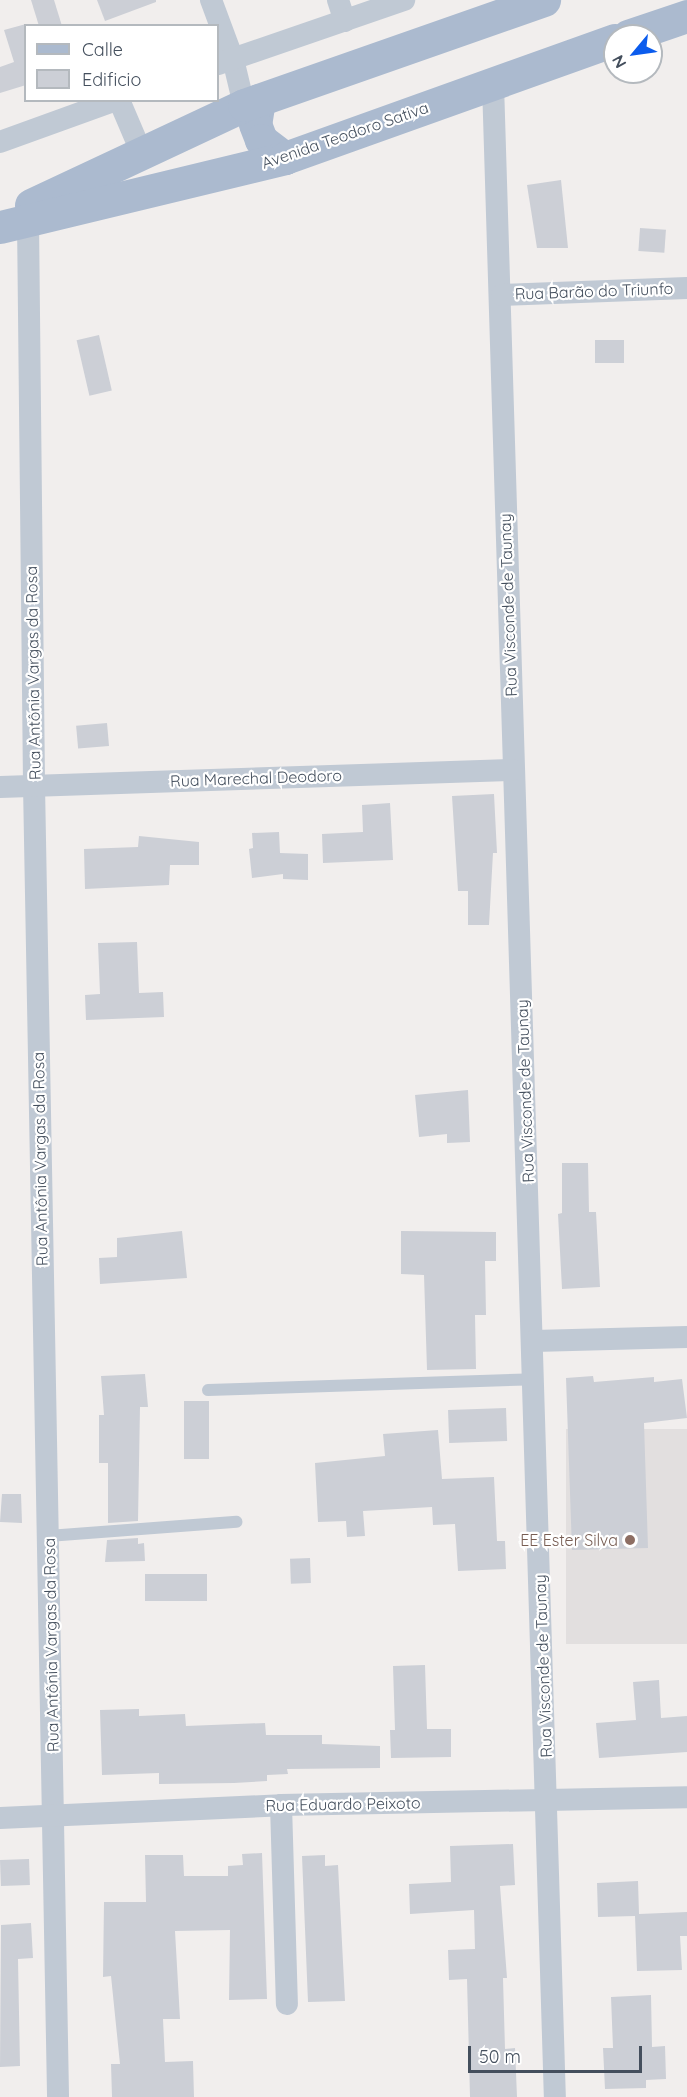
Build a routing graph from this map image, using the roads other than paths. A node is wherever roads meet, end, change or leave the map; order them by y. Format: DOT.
graph roads {
  1 [pos="211,0"];
  2 [pos="404,0"];
  3 [pos="544,0"];
  4 [pos="342,10"];
  5 [pos="687,16"];
  6 [pos="217,24"];
  7 [pos="663,24"];
  8 [pos="219,35"];
  9 [pos="603,44"];
  10 [pos="225,61"];
  11 [pos="493,84"];
  12 [pos="111,102"];
  13 [pos="118,102"];
  14 [pos="252,102"];
  15 [pos="0,142"];
  16 [pos="142,154"];
  17 [pos="285,158"];
  18 [pos="9,222"];
  19 [pos="687,288"];
  20 [pos="502,295"];
  21 [pos="512,770"];
  22 [pos="34,784"];
  23 [pos="0,787"];
  24 [pos="687,1337"];
  25 [pos="534,1341"];
  26 [pos="535,1379"];
  27 [pos="208,1390"];
  28 [pos="236,1522"];
  29 [pos="48,1536"];
  30 [pos="687,1797"];
  31 [pos="547,1800"];
  32 [pos="281,1805"];
  33 [pos="55,1816"];
  34 [pos="0,1818"];
  35 [pos="287,2004"];
  36 [pos="58,2097"];
  37 [pos="555,2097"];
  1 -- 6 [label="street"];
  2 -- 4 [label="street"];
  3 -- 14 [label="main road"];
  4 -- 10 [label="street"];
  5 -- 7 [label="main road"];
  8 -- 10 [label="street"];
  9 -- 11 [label="main road, Avenida Teodoro Sativa"];
  10 -- 14 [label="street"];
  11 -- 17 [label="main road, Avenida Teodoro Sativa"];
  11 -- 20 [label="street, Rua Visconde de Taunay"];
  12 -- 15 [label="street"];
  13 -- 16 [label="street"];
  14 -- 16 [label="main road"];
  14 -- 17 [label="main road"];
  16 -- 18 [label="main road"];
  17 -- 18 [label="main road, Avenida Teodoro Sativa"];
  18 -- 22 [label="street, Rua Antônia Vargas da Rosa"];
  19 -- 20 [label="street, Rua Barão do Triunfo"];
  20 -- 21 [label="street, Rua Visconde de Taunay"];
  21 -- 22 [label="street, Rua Marechal Deodoro"];
  21 -- 25 [label="street, Rua Visconde de Taunay"];
  22 -- 23 [label="street, Rua Marechal Deodoro"];
  22 -- 29 [label="street, Rua Antônia Vargas da Rosa"];
  24 -- 25 [label="street"];
  25 -- 26 [label="street, Rua Visconde de Taunay"];
  26 -- 27 [label="lane"];
  26 -- 31 [label="street, Rua Visconde de Taunay"];
  28 -- 29 [label="lane"];
  29 -- 33 [label="street, Rua Antônia Vargas da Rosa"];
  30 -- 31 [label="street, Rua Eduardo Peixoto"];
  31 -- 32 [label="street, Rua Eduardo Peixoto"];
  31 -- 37 [label="street, Rua Visconde de Taunay"];
  32 -- 33 [label="street, Rua Eduardo Peixoto"];
  32 -- 35 [label="street"];
  33 -- 34 [label="street, Rua Eduardo Peixoto"];
  33 -- 36 [label="street, Rua Antônia Vargas da Rosa"];
}
